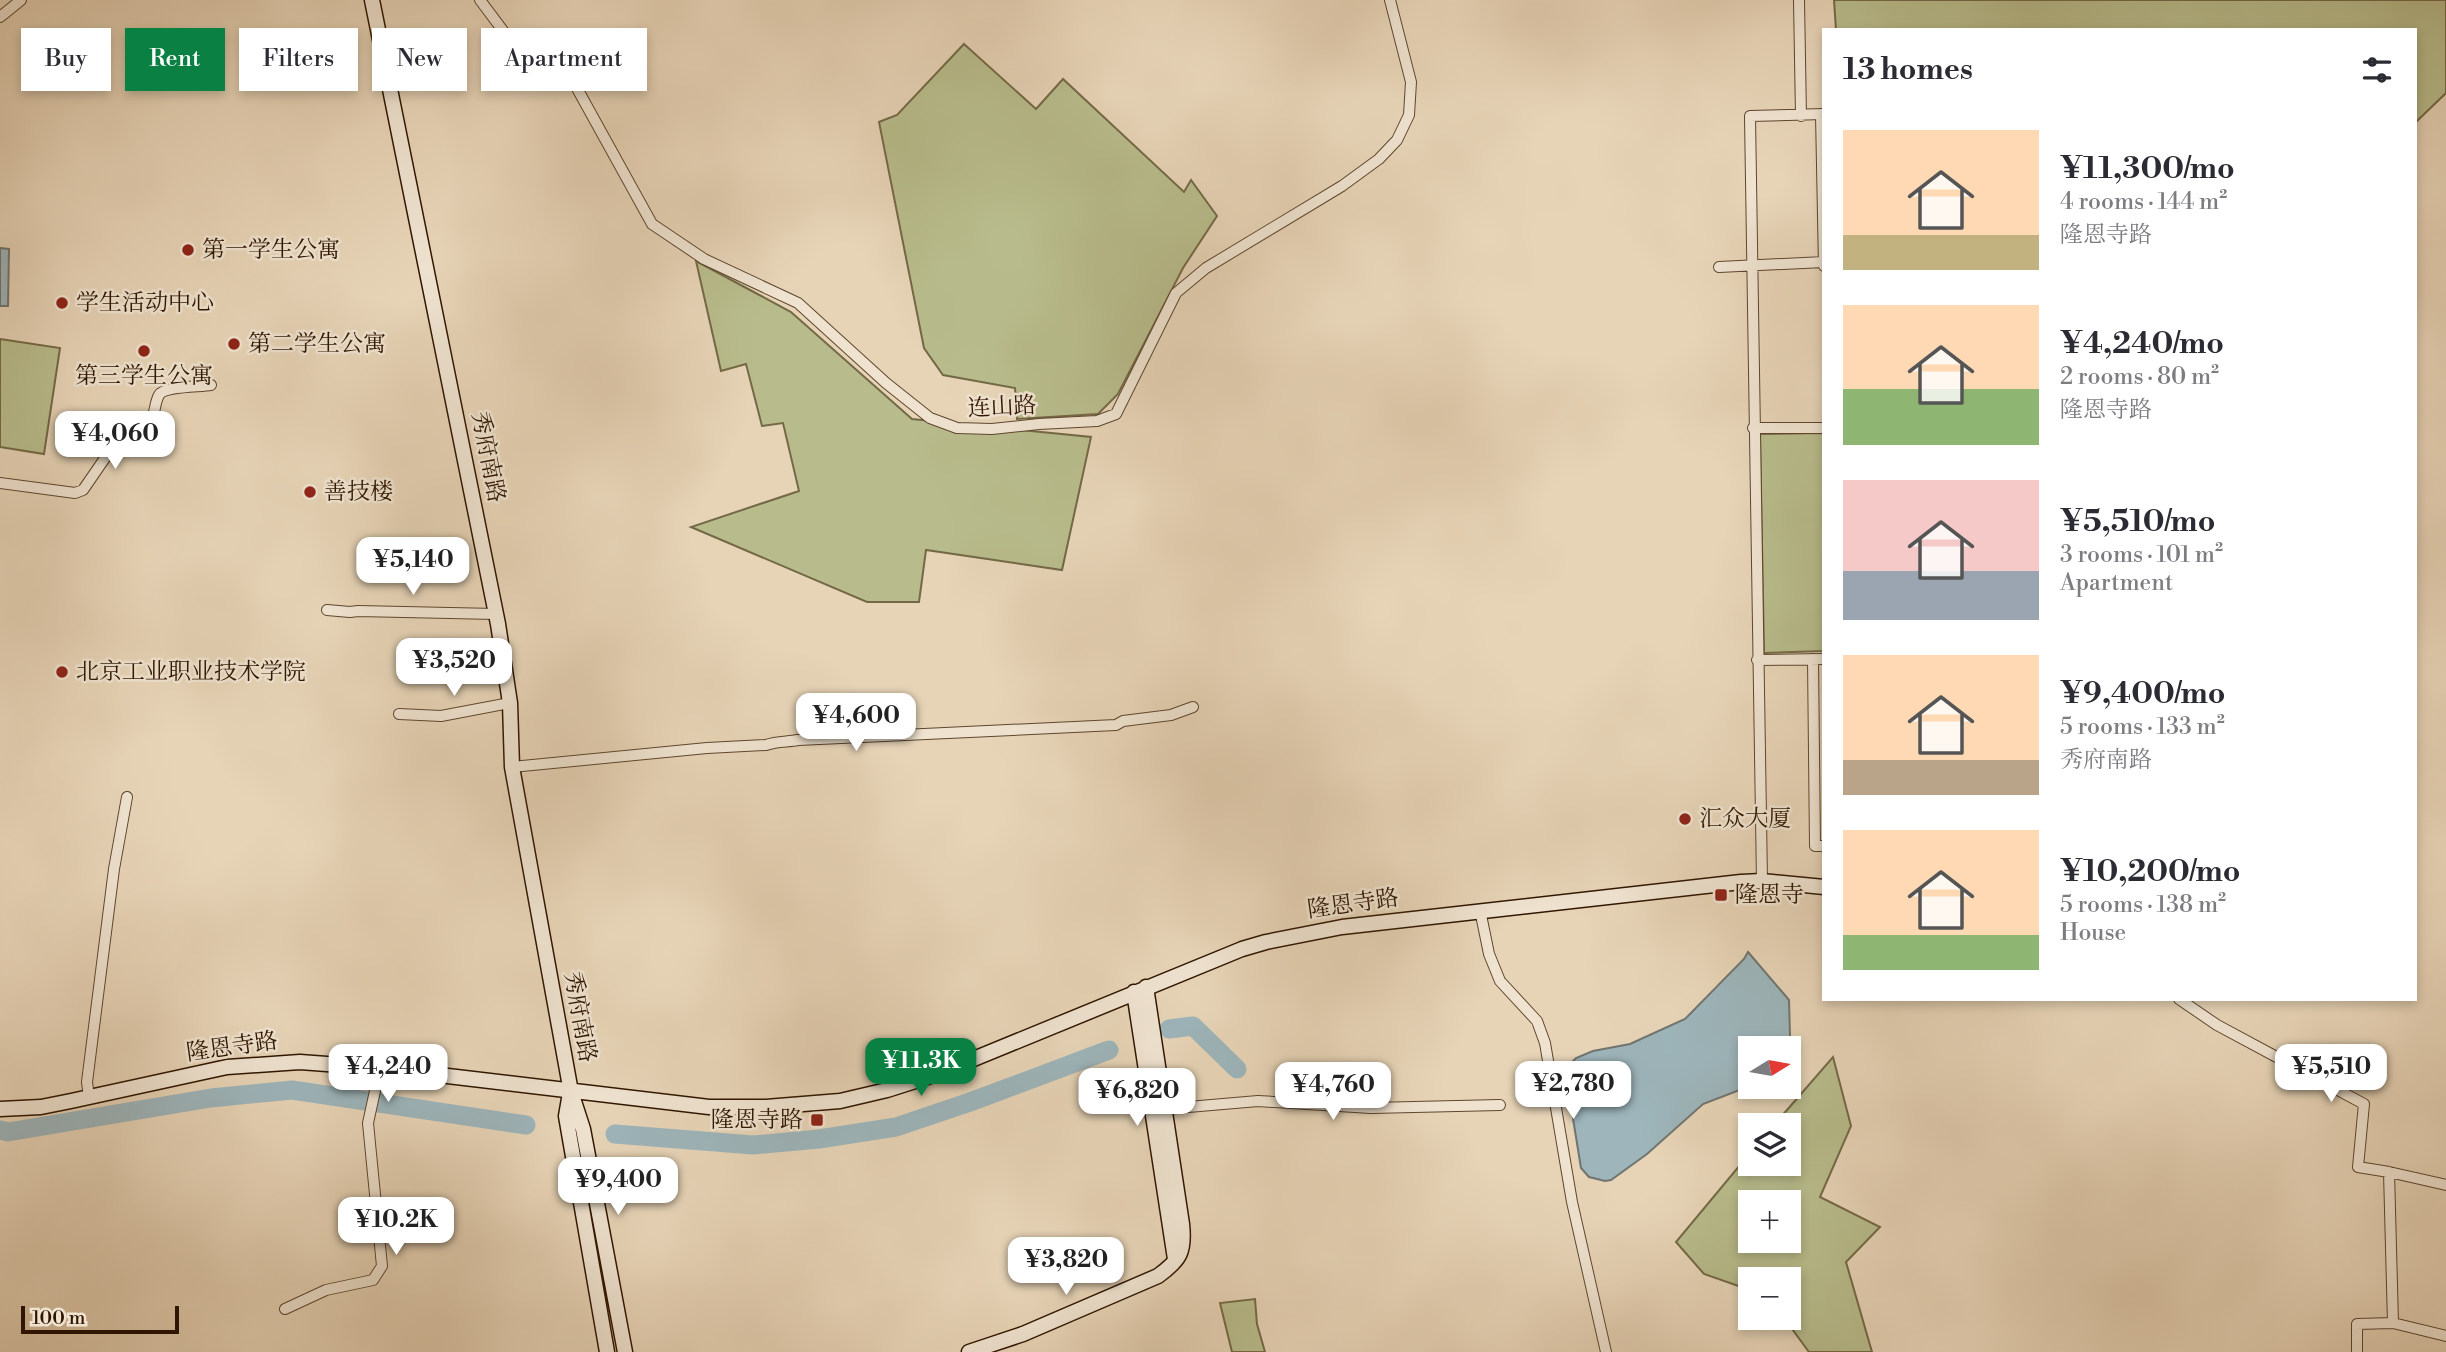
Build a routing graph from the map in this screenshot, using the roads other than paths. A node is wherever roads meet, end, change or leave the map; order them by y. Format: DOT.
graph roads {
  1 [pos="21,0"];
  2 [pos="372,0"];
  3 [pos="480,0"];
  4 [pos="1390,0"];
  5 [pos="1799,0"];
  6 [pos="0,17"];
  7 [pos="1822,114"];
  8 [pos="1801,116"];
  9 [pos="1822,263"];
  10 [pos="1752,264"];
  11 [pos="1719,267"];
  12 [pos="211,385"];
  13 [pos="1822,428"];
  14 [pos="1753,429"];
  15 [pos="0,483"];
  16 [pos="327,610"];
  17 [pos="496,614"];
  18 [pos="1818,659"];
  19 [pos="1757,660"];
  20 [pos="510,703"];
  21 [pos="1193,707"];
  22 [pos="399,714"];
  23 [pos="512,767"];
  24 [pos="127,797"];
  25 [pos="1822,846"];
  26 [pos="1762,881"];
  27 [pos="1822,887"];
  28 [pos="1480,910"];
  29 [pos="1140,989"];
  30 [pos="2182,1001"];
  31 [pos="379,1073"];
  32 [pos="571,1092"];
  33 [pos="89,1097"];
  34 [pos="1500,1105"];
  35 [pos="0,1109"];
  36 [pos="1164,1109"];
  37 [pos="2389,1172"];
  38 [pos="2446,1185"];
  39 [pos="1175,1259"];
  40 [pos="285,1309"];
  41 [pos="2393,1322"];
  42 [pos="2446,1336"];
  43 [pos="607,1352"];
  44 [pos="625,1352"];
  45 [pos="968,1352"];
  46 [pos="1606,1352"];
  47 [pos="2357,1352"];
  1 -- 6 [label="street"];
  2 -- 17 [label="street, 秀府南路"];
  3 -- 4 [label="street, 连山路"];
  5 -- 8 [label="street"];
  7 -- 8 [label="street"];
  8 -- 10 [label="street"];
  9 -- 10 [label="street"];
  10 -- 11 [label="street"];
  10 -- 14 [label="street"];
  12 -- 15 [label="street"];
  13 -- 14 [label="street"];
  14 -- 19 [label="street"];
  16 -- 17 [label="street"];
  17 -- 20 [label="street, 秀府南路"];
  18 -- 19 [label="street"];
  18 -- 25 [label="street"];
  19 -- 26 [label="street"];
  20 -- 22 [label="street"];
  20 -- 23 [label="street, 秀府南路"];
  21 -- 23 [label="street"];
  23 -- 32 [label="street, 秀府南路"];
  24 -- 33 [label="street"];
  26 -- 27 [label="street, 隆恩寺路"];
  26 -- 28 [label="street, 隆恩寺路"];
  28 -- 29 [label="street, 隆恩寺路"];
  28 -- 46 [label="street"];
  29 -- 32 [label="street, 隆恩寺路"];
  29 -- 36 [label="street"];
  29 -- 39 [label="street"];
  30 -- 37 [label="street"];
  31 -- 32 [label="street, 隆恩寺路"];
  31 -- 33 [label="street, 隆恩寺路"];
  31 -- 40 [label="street"];
  32 -- 43 [label="street, 秀府南路"];
  32 -- 44 [label="street, 秀府南路"];
  33 -- 35 [label="street, 隆恩寺路"];
  34 -- 36 [label="street"];
  36 -- 39 [label="street"];
  37 -- 38 [label="street"];
  37 -- 41 [label="street"];
  39 -- 45 [label="street"];
  41 -- 42 [label="street"];
  41 -- 47 [label="street"];
}
